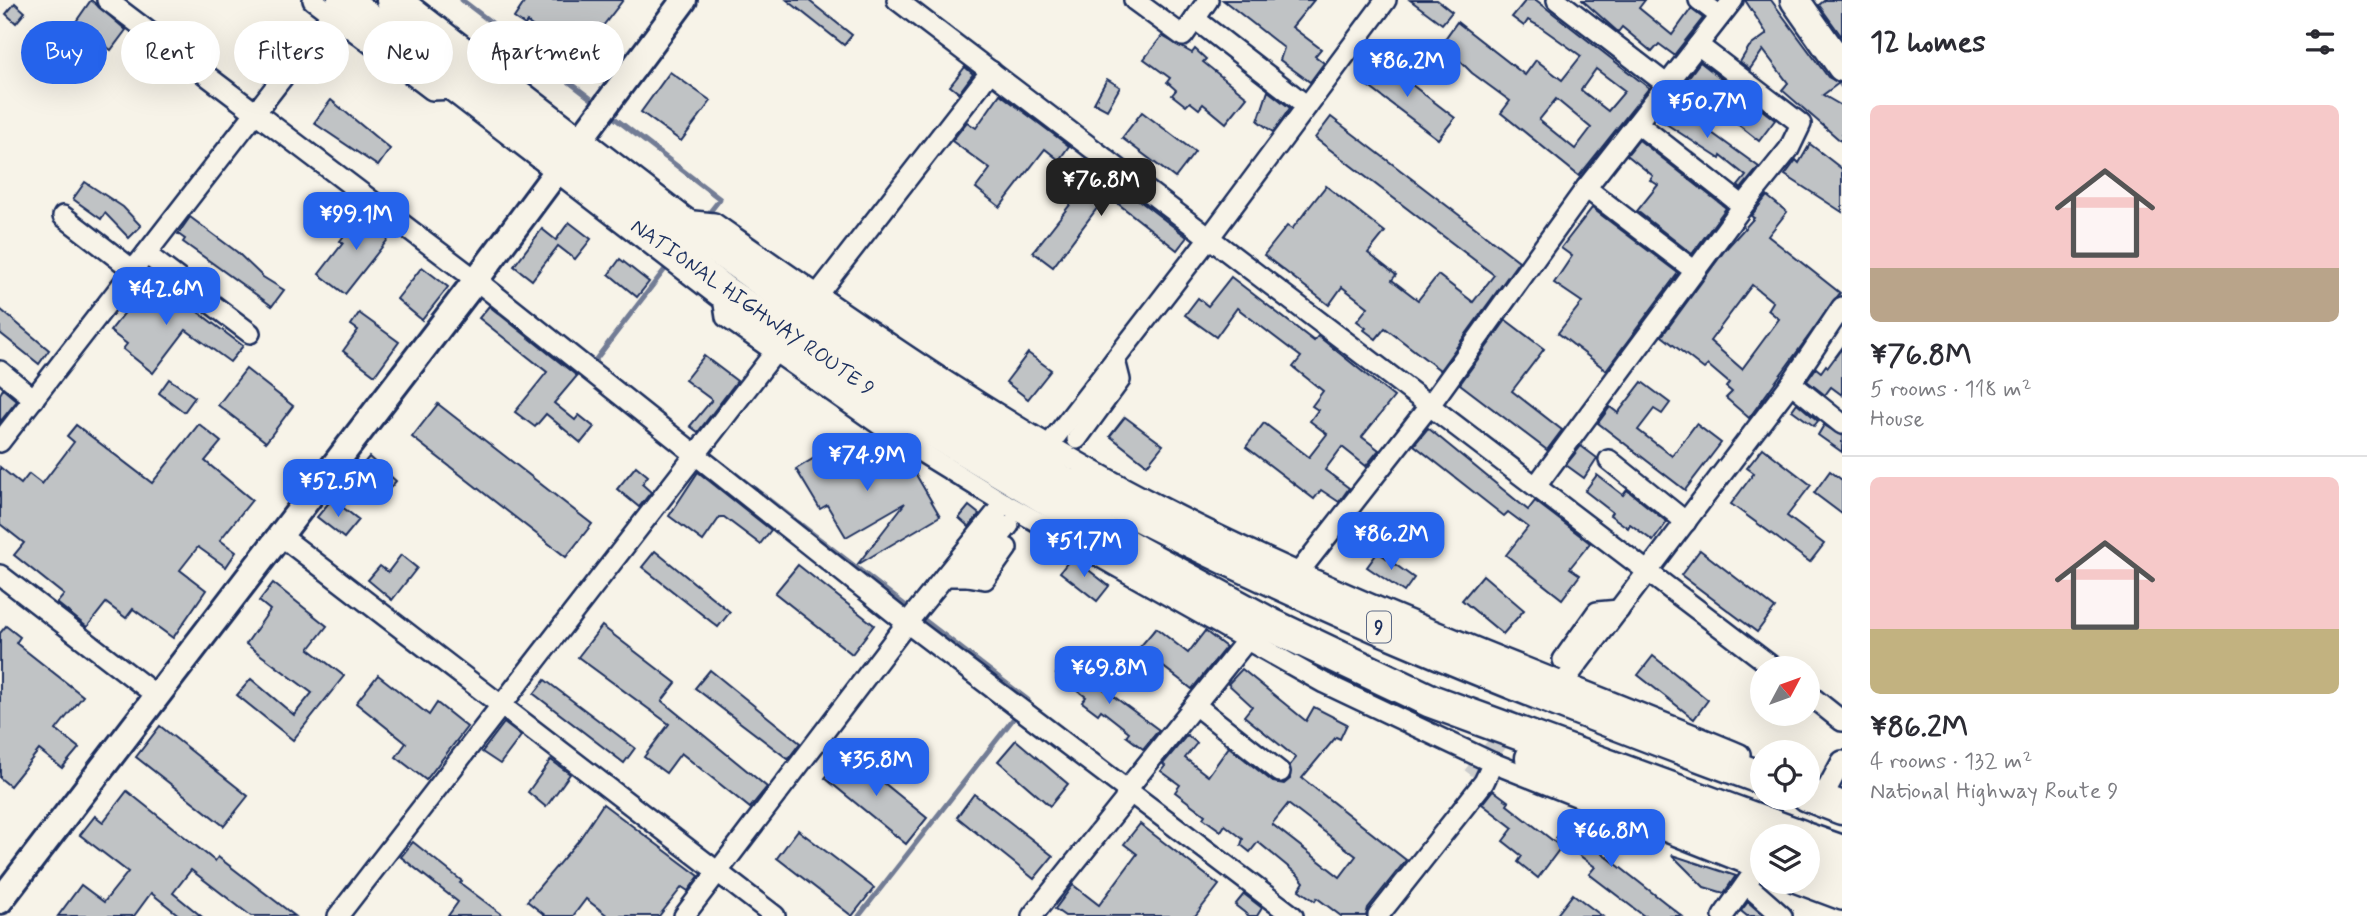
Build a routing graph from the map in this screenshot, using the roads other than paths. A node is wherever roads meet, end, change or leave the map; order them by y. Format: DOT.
graph roads {
  1 [pos="107,0"];
  2 [pos="313,0"];
  3 [pos="393,0"];
  4 [pos="684,0"];
  5 [pos="897,0"];
  6 [pos="1133,0"];
  7 [pos="1208,0"];
  8 [pos="1386,0"];
  9 [pos="1559,0"];
  10 [pos="1699,0"];
  11 [pos="1733,0"];
  12 [pos="1794,0"];
  13 [pos="338,7"];
  14 [pos="419,11"];
  15 [pos="1720,16"];
  16 [pos="1195,19"];
  17 [pos="1698,45"];
  18 [pos="1842,67"];
  19 [pos="991,71"];
  20 [pos="1666,84"];
  21 [pos="1307,106"];
  22 [pos="255,113"];
  23 [pos="1637,123"];
  24 [pos="569,157"];
  25 [pos="1586,188"];
  26 [pos="1743,206"];
  27 [pos="63,216"];
  28 [pos="678,220"];
  29 [pos="1209,238"];
  30 [pos="146,254"];
  31 [pos="1687,265"];
  32 [pos="133,270"];
  33 [pos="476,280"];
  34 [pos="722,291"];
  35 [pos="817,295"];
  36 [pos="1842,307"];
  37 [pos="250,333"];
  38 [pos="775,352"];
  39 [pos="1115,359"];
  40 [pos="918,363"];
  41 [pos="882,365"];
  42 [pos="0,371"];
  43 [pos="1791,383"];
  44 [pos="34,399"];
  45 [pos="1430,405"];
  46 [pos="909,416"];
  47 [pos="869,418"];
  48 [pos="1842,424"];
  49 [pos="1086,436"];
  50 [pos="0,442"];
  51 [pos="1049,445"];
  52 [pos="1009,446"];
  53 [pos="696,456"];
  54 [pos="1609,460"];
  55 [pos="1536,486"];
  56 [pos="1004,503"];
  57 [pos="1686,522"];
  58 [pos="1009,524"];
  59 [pos="281,537"];
  60 [pos="1007,548"];
  61 [pos="1138,552"];
  62 [pos="1103,557"];
  63 [pos="1299,572"];
  64 [pos="1648,572"];
  65 [pos="945,576"];
  66 [pos="968,576"];
  67 [pos="1,578"];
  68 [pos="1619,610"];
  69 [pos="907,623"];
  70 [pos="1426,626"];
  71 [pos="1260,633"];
  72 [pos="1396,634"];
  73 [pos="1758,656"];
  74 [pos="1563,660"];
  75 [pos="1563,683"];
  76 [pos="157,696"];
  77 [pos="1401,701"];
  78 [pos="1820,704"];
  79 [pos="504,705"];
  80 [pos="1195,705"];
  81 [pos="1370,707"];
  82 [pos="1842,721"];
  83 [pos="1669,724"];
  84 [pos="1630,730"];
  85 [pos="1529,735"];
  86 [pos="1750,758"];
  87 [pos="1842,761"];
  88 [pos="1493,763"];
  89 [pos="1280,772"];
  90 [pos="1750,774"];
  91 [pos="1472,776"];
  92 [pos="1128,788"];
  93 [pos="1830,795"];
  94 [pos="1660,809"];
  95 [pos="1629,817"];
  96 [pos="1768,824"];
  97 [pos="1442,835"];
  98 [pos="1820,844"];
  99 [pos="1842,852"];
  100 [pos="1750,863"];
  101 [pos="1750,864"];
  102 [pos="718,873"];
  103 [pos="1820,875"];
  104 [pos="1750,877"];
  105 [pos="1820,887"];
  106 [pos="1838,891"];
  107 [pos="1771,894"];
  108 [pos="0,901"];
  109 [pos="338,916"];
  110 [pos="684,916"];
  111 [pos="775,916"];
  112 [pos="1032,916"];
  113 [pos="1293,916"];
  114 [pos="1378,916"];
  115 [pos="1723,916"];
  116 [pos="1782,916"];
  1 -- 22 [label="street"];
  2 -- 13 [label="street"];
  3 -- 14 [label="highway, NATIONAL HIGHWAY ROUTE 9 / 9"];
  4 -- 24 [label="street"];
  5 -- 19 [label="street"];
  6 -- 16 [label="street"];
  7 -- 16 [label="street"];
  8 -- 21 [label="street"];
  9 -- 20 [label="street"];
  10 -- 15 [label="street"];
  11 -- 15 [label="street"];
  12 -- 18 [label="main road"];
  13 -- 22 [label="street"];
  13 -- 24 [label="highway, NATIONAL HIGHWAY ROUTE 9 / 9"];
  14 -- 24 [label="highway, NATIONAL HIGHWAY ROUTE 9 / 9"];
  15 -- 17 [label="street"];
  16 -- 21 [label="street"];
  17 -- 20 [label="street"];
  17 -- 26 [label="street"];
  19 -- 29 [label="street"];
  19 -- 35 [label="street"];
  20 -- 23 [label="street"];
  21 -- 29 [label="street"];
  22 -- 30 [label="street"];
  22 -- 33 [label="street"];
  23 -- 25 [label="street"];
  23 -- 26 [label="street"];
  24 -- 28 [label="highway, NATIONAL HIGHWAY ROUTE 9 / 9"];
  24 -- 33 [label="street"];
  24 -- 34 [label="highway, NATIONAL HIGHWAY ROUTE 9 / 9"];
  25 -- 31 [label="street"];
  25 -- 45 [label="street"];
  26 -- 55 [label="street"];
  27 -- 32 [label="street"];
  28 -- 35 [label="street"];
  28 -- 41 [label="highway, NATIONAL HIGHWAY ROUTE 9 / 9"];
  29 -- 39 [label="street"];
  29 -- 45 [label="street"];
  30 -- 32 [label="street"];
  30 -- 37 [label="street"];
  32 -- 44 [label="street"];
  33 -- 53 [label="street"];
  33 -- 59 [label="street"];
  34 -- 38 [label="street"];
  34 -- 46 [label="highway, NATIONAL HIGHWAY ROUTE 9 / 9"];
  35 -- 40 [label="street"];
  36 -- 43 [label="street"];
  38 -- 47 [label="street"];
  38 -- 53 [label="street"];
  39 -- 49 [label="street"];
  39 -- 51 [label="street"];
  40 -- 41 [label="street"];
  40 -- 51 [label="street"];
  41 -- 52 [label="highway, NATIONAL HIGHWAY ROUTE 9 / 9"];
  42 -- 44 [label="street"];
  43 -- 48 [label="street"];
  43 -- 57 [label="street"];
  44 -- 50 [label="street"];
  45 -- 55 [label="street"];
  45 -- 63 [label="street"];
  46 -- 47 [label="street"];
  46 -- 61 [label="highway, NATIONAL HIGHWAY ROUTE 9 / 9"];
  47 -- 56 [label="street"];
  51 -- 63 [label="street"];
  52 -- 72 [label="highway, 9"];
  52 -- 85 [label="highway, NATIONAL HIGHWAY ROUTE 9 / 9"];
  53 -- 69 [label="street"];
  53 -- 79 [label="street"];
  54 -- 57 [label="street"];
  55 -- 64 [label="street"];
  56 -- 62 [label="street"];
  56 -- 65 [label="street"];
  57 -- 64 [label="street"];
  58 -- 66 [label="street"];
  59 -- 76 [label="street"];
  59 -- 79 [label="street"];
  60 -- 66 [label="street"];
  61 -- 62 [label="street"];
  61 -- 71 [label="highway, NATIONAL HIGHWAY ROUTE 9 / 9"];
  62 -- 71 [label="street"];
  63 -- 70 [label="street"];
  64 -- 68 [label="street"];
  64 -- 73 [label="street"];
  65 -- 66 [label="street"];
  65 -- 69 [label="street"];
  67 -- 76 [label="street"];
  68 -- 74 [label="street"];
  68 -- 75 [label="street"];
  69 -- 92 [label="street"];
  69 -- 102 [label="street"];
  70 -- 72 [label="street"];
  70 -- 75 [label="street"];
  71 -- 77 [label="highway, 9"];
  71 -- 80 [label="street"];
  71 -- 81 [label="street"];
  71 -- 85 [label="highway, NATIONAL HIGHWAY ROUTE 9 / 9"];
  72 -- 84 [label="highway, 9"];
  75 -- 83 [label="street"];
  76 -- 108 [label="street"];
  77 -- 81 [label="street"];
  77 -- 94 [label="highway, 9"];
  78 -- 82 [label="street"];
  79 -- 102 [label="street"];
  79 -- 109 [label="street"];
  80 -- 89 [label="street"];
  80 -- 92 [label="street"];
  81 -- 88 [label="street"];
  83 -- 84 [label="street"];
  83 -- 86 [label="street"];
  84 -- 90 [label="highway, 9"];
  85 -- 96 [label="highway, NATIONAL HIGHWAY ROUTE 9 / 9"];
  87 -- 93 [label="street"];
  88 -- 95 [label="street"];
  88 -- 97 [label="street"];
  91 -- 97 [label="street"];
  92 -- 112 [label="street"];
  92 -- 113 [label="street"];
  94 -- 95 [label="street"];
  94 -- 100 [label="highway, 9"];
  95 -- 101 [label="street"];
  97 -- 114 [label="street"];
  98 -- 99 [label="highway"];
  102 -- 110 [label="street"];
  102 -- 111 [label="street"];
  103 -- 106 [label="highway"];
  104 -- 115 [label="street"];
  105 -- 106 [label="street"];
  107 -- 116 [label="street"];
}
